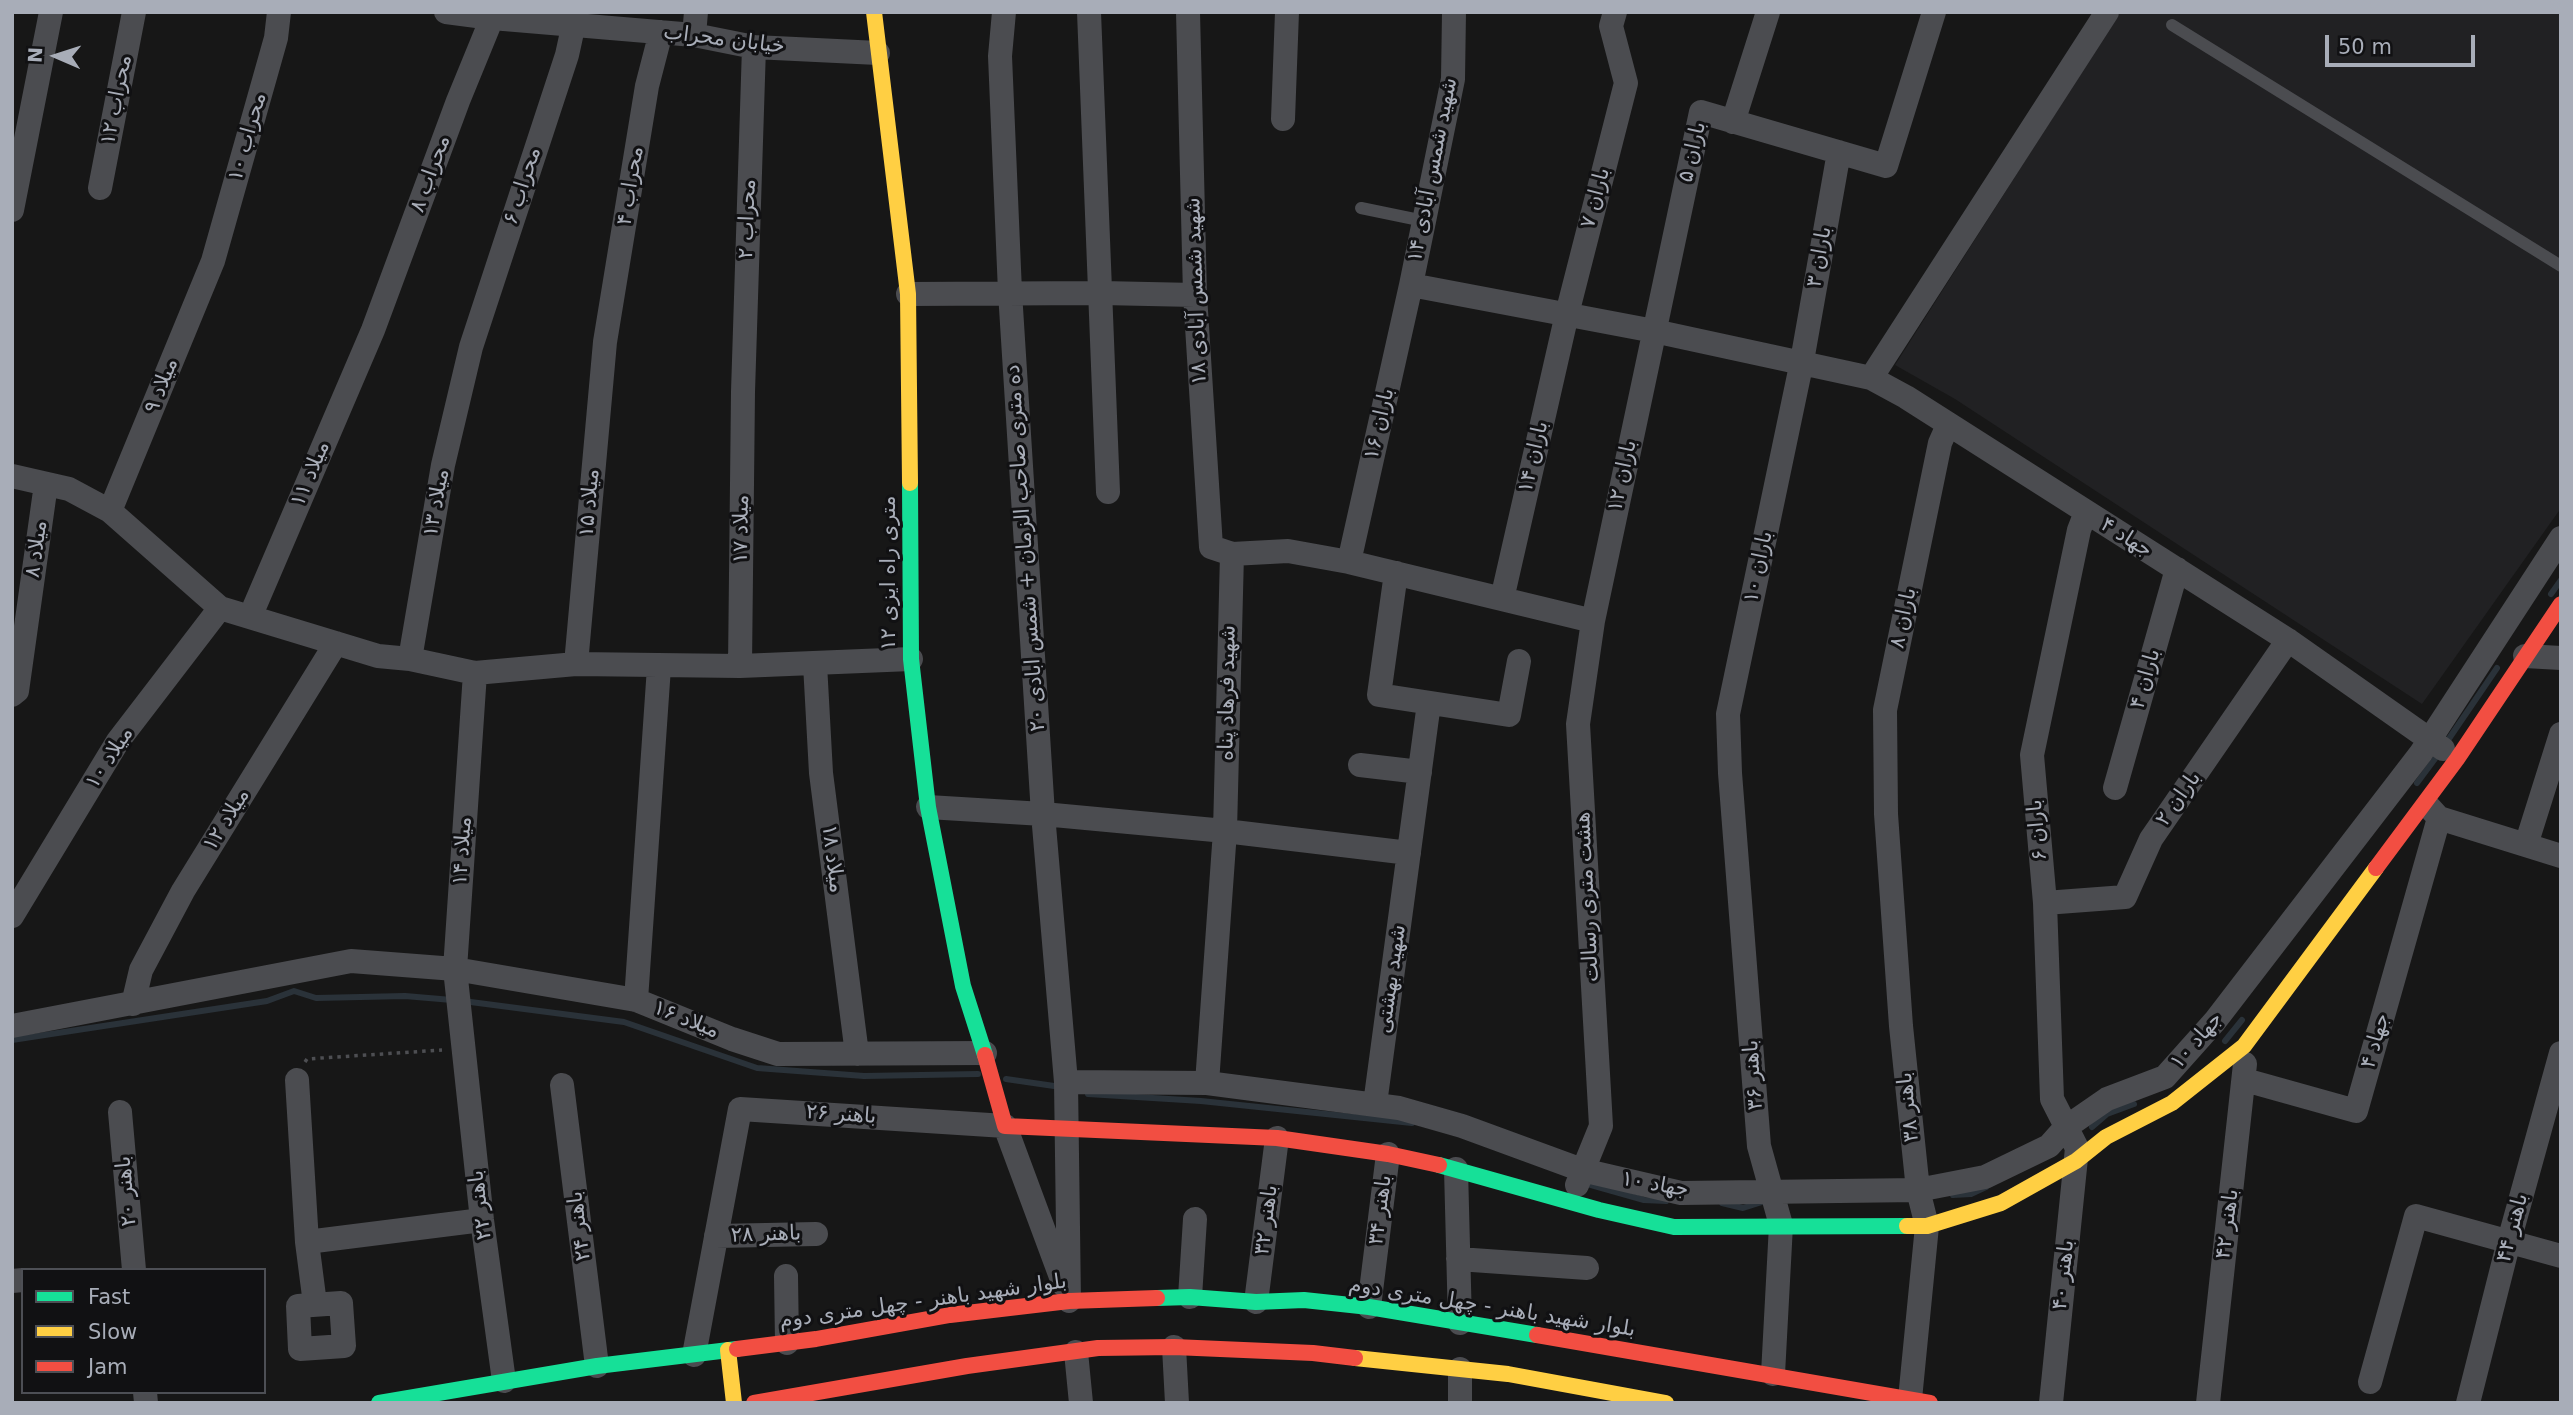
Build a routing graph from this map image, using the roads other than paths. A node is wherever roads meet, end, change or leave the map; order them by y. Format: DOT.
graph roads {
  1 [pos="51,12"];
  2 [pos="134,12"];
  3 [pos="279,12"];
  4 [pos="446,12"];
  5 [pos="874,12"];
  6 [pos="1003,12"];
  7 [pos="1089,12"];
  8 [pos="1188,12"];
  9 [pos="1287,12"];
  10 [pos="1454,12"];
  11 [pos="1615,12"];
  12 [pos="1768,12"];
  13 [pos="1934,12"];
  14 [pos="2107,12"];
  15 [pos="533,16"];
  16 [pos="492,18"];
  17 [pos="574,23"];
  18 [pos="695,24"];
  19 [pos="2172,25"];
  20 [pos="661,32"];
  21 [pos="754,47"];
  22 [pos="878,53"];
  23 [pos="1283,119"];
  24 [pos="1734,122"];
  25 [pos="1839,152"];
  26 [pos="100,188"];
  27 [pos="1361,208"];
  28 [pos="12,210"];
  29 [pos="1424,221"];
  30 [pos="213,261"];
  31 [pos="2561,266"];
  32 [pos="1411,285"];
  33 [pos="1010,292"];
  34 [pos="1102,293"];
  35 [pos="908,294"];
  36 [pos="1195,295"];
  37 [pos="1567,314"];
  38 [pos="373,330"];
  39 [pos="1654,331"];
  40 [pos="606,342"];
  41 [pos="471,347"];
  42 [pos="1801,362"];
  43 [pos="1871,378"];
  44 [pos="743,392"];
  45 [pos="1948,425"];
  46 [pos="12,476"];
  47 [pos="46,484"];
  48 [pos="1108,492"];
  49 [pos="110,511"];
  50 [pos="2086,512"];
  51 [pos="2561,538"];
  52 [pos="1232,554"];
  53 [pos="1349,562"];
  54 [pos="2177,569"];
  55 [pos="1396,573"];
  56 [pos="1502,599"];
  57 [pos="2561,604"];
  58 [pos="220,608"];
  59 [pos="250,617"];
  60 [pos="1593,621"];
  61 [pos="2288,640"];
  62 [pos="337,643"];
  63 [pos="2525,656"];
  64 [pos="2561,658"];
  65 [pos="410,659"];
  66 [pos="911,659"];
  67 [pos="1519,662"];
  68 [pos="576,664"];
  69 [pos="815,664"];
  70 [pos="740,666"];
  71 [pos="659,667"];
  72 [pos="475,673"];
  73 [pos="12,695"];
  74 [pos="1429,703"];
  75 [pos="2561,734"];
  76 [pos="2443,748"];
  77 [pos="1360,765"];
  78 [pos="1420,772"];
  79 [pos="1730,774"];
  80 [pos="2115,788"];
  81 [pos="928,807"];
  82 [pos="2432,810"];
  83 [pos="1043,814"];
  84 [pos="1886,814"];
  85 [pos="1225,831"];
  86 [pos="2526,845"];
  87 [pos="1409,853"];
  88 [pos="2561,856"];
  89 [pos="2045,903"];
  90 [pos="12,916"];
  91 [pos="455,969"];
  92 [pos="636,1000"];
  93 [pos="133,1004"];
  94 [pos="12,1026"];
  95 [pos="461,1039"];
  96 [pos="2244,1045"];
  97 [pos="2561,1053"];
  98 [pos="857,1054"];
  99 [pos="986,1058"];
  100 [pos="297,1080"];
  101 [pos="2245,1080"];
  102 [pos="1066,1082"];
  103 [pos="1207,1083"];
  104 [pos="562,1085"];
  105 [pos="1375,1104"];
  106 [pos="120,1112"];
  107 [pos="1005,1126"];
  108 [pos="1068,1130"];
  109 [pos="1277,1138"];
  110 [pos="2072,1143"];
  111 [pos="1388,1154"];
  112 [pos="1457,1169"];
  113 [pos="1582,1170"];
  114 [pos="1918,1190"];
  115 [pos="1770,1192"];
  116 [pos="1572,1202"];
  117 [pos="1195,1219"];
  118 [pos="482,1220"];
  119 [pos="1781,1224"];
  120 [pos="1927,1226"];
  121 [pos="816,1234"];
  122 [pos="716,1236"];
  123 [pos="2508,1241"];
  124 [pos="307,1242"];
  125 [pos="2561,1256"];
  126 [pos="1458,1259"];
  127 [pos="134,1268"];
  128 [pos="1587,1268"];
  129 [pos="786,1276"];
  130 [pos="1190,1297"];
  131 [pos="1069,1301"];
  132 [pos="1256,1302"];
  133 [pos="1314,1303"];
  134 [pos="316,1304"];
  135 [pos="1460,1323"];
  136 [pos="1372,1324"];
  137 [pos="788,1343"];
  138 [pos="1174,1347"];
  139 [pos="729,1350"];
  140 [pos="1076,1352"];
  141 [pos="1313,1353"];
  142 [pos="694,1355"];
  143 [pos="1384,1361"];
  144 [pos="597,1366"];
  145 [pos="1460,1368"];
  146 [pos="1773,1374"];
  147 [pos="504,1381"];
  148 [pos="2370,1382"];
  149 [pos="1622,1398"];
  150 [pos="1920,1401"];
  151 [pos="379,1403"];
  152 [pos="734,1403"];
  153 [pos="754,1403"];
  154 [pos="1081,1403"];
  155 [pos="1177,1403"];
  156 [pos="1460,1403"];
  157 [pos="1666,1403"];
  158 [pos="2051,1403"];
  159 [pos="2207,1403"];
  160 [pos="2468,1403"];
  1 -- 28 [label="street"];
  2 -- 26 [label="street, محراب ۱۲"];
  3 -- 30 [label="street, محراب ۱۰"];
  4 -- 16 [label="street, خیابان محراب"];
  5 -- 22 [label="street, ۱۲ متری راه ایزی"];
  6 -- 33 [label="street, ده متری صاحب الزمان + شمس ابادی ۲۰"];
  7 -- 34 [label="street"];
  8 -- 36 [label="street, شهید شمس آبادی ۱۸"];
  9 -- 23 [label="street"];
  10 -- 29 [label="street, شهید شمس آبادی ۱۴"];
  11 -- 37 [label="street, باران ۷"];
  12 -- 24 [label="street"];
  13 -- 25 [label="street, باران ۵"];
  14 -- 43 [label="street"];
  15 -- 16 [label="street, خیابان محراب"];
  15 -- 17 [label="street, خیابان محراب"];
  16 -- 38 [label="street, محراب ۸"];
  17 -- 20 [label="street, خیابان محراب"];
  17 -- 41 [label="street, محراب ۶"];
  18 -- 20 [label="street, خیابان محراب"];
  18 -- 21 [label="street, خیابان محراب"];
  19 -- 31 [label="lane"];
  20 -- 40 [label="street, محراب ۴"];
  21 -- 22 [label="street, خیابان محراب"];
  21 -- 44 [label="street, محراب ۲"];
  22 -- 35 [label="street, ۱۲ متری راه ایزی"];
  24 -- 25 [label="street, باران ۵"];
  24 -- 39 [label="street, باران ۵"];
  25 -- 42 [label="street, باران ۳"];
  27 -- 29 [label="lane"];
  29 -- 32 [label="street, شهید شمس آبادی ۱۴"];
  30 -- 49 [label="street, میلاد ۹"];
  32 -- 37 [label="street, جهاد ۴"];
  32 -- 53 [label="street, باران ۱۶"];
  33 -- 34 [label="street"];
  33 -- 35 [label="street"];
  33 -- 83 [label="street, ده متری صاحب الزمان + شمس ابادی ۲۰"];
  34 -- 36 [label="street"];
  34 -- 48 [label="street"];
  35 -- 66 [label="street, ۱۲ متری راه ایزی"];
  36 -- 52 [label="street, شهید شمس آبادی ۱۸"];
  37 -- 39 [label="street, جهاد ۴"];
  37 -- 56 [label="street, باران ۱۴"];
  38 -- 59 [label="street, میلاد ۱۱"];
  39 -- 42 [label="street, جهاد ۴"];
  39 -- 60 [label="street, باران ۱۲"];
  40 -- 68 [label="street, میلاد ۱۵"];
  41 -- 65 [label="street, میلاد ۱۳"];
  42 -- 43 [label="street, جهاد ۴"];
  42 -- 79 [label="street, باران ۱۰"];
  43 -- 45 [label="street, جهاد ۴"];
  44 -- 70 [label="street, میلاد ۱۷"];
  45 -- 50 [label="street, جهاد ۴"];
  45 -- 84 [label="street, باران ۸"];
  46 -- 47 [label="street"];
  47 -- 49 [label="street"];
  47 -- 73 [label="street, میلاد ۸"];
  49 -- 58 [label="street"];
  50 -- 54 [label="street, جهاد ۴"];
  50 -- 89 [label="street, باران ۶"];
  51 -- 76 [label="street, جهاد ۱۰"];
  52 -- 53 [label="street"];
  52 -- 85 [label="street, شهید فرهاد پناه"];
  53 -- 55 [label="street"];
  54 -- 61 [label="street, جهاد ۴"];
  54 -- 80 [label="street, باران ۴"];
  55 -- 56 [label="street"];
  55 -- 74 [label="street"];
  56 -- 60 [label="street"];
  57 -- 63 [label="street"];
  58 -- 59 [label="street"];
  58 -- 90 [label="street, میلاد ۱۰"];
  59 -- 62 [label="street"];
  60 -- 113 [label="street, هشت متری رسالت"];
  61 -- 76 [label="street, جهاد ۴"];
  61 -- 89 [label="street, باران ۲"];
  62 -- 65 [label="street"];
  62 -- 93 [label="street, میلاد ۱۲"];
  63 -- 64 [label="street"];
  63 -- 76 [label="street"];
  65 -- 72 [label="street"];
  66 -- 69 [label="street"];
  66 -- 81 [label="street, ۱۲ متری راه ایزی"];
  67 -- 74 [label="street"];
  68 -- 71 [label="street"];
  68 -- 72 [label="street"];
  69 -- 70 [label="street"];
  69 -- 98 [label="street, میلاد ۱۸"];
  70 -- 71 [label="street"];
  71 -- 92 [label="street, میلاد ۱۶"];
  72 -- 91 [label="street, میلاد ۱۴"];
  74 -- 78 [label="street, شهید بهشتی"];
  75 -- 86 [label="street"];
  76 -- 82 [label="street"];
  76 -- 110 [label="street, جهاد ۱۰"];
  77 -- 78 [label="street"];
  78 -- 87 [label="street, شهید بهشتی"];
  79 -- 115 [label="street, باهنر ۳۶"];
  81 -- 83 [label="street"];
  81 -- 99 [label="street, ۱۲ متری راه ایزی"];
  82 -- 86 [label="street"];
  82 -- 96 [label="street"];
  82 -- 101 [label="street, جهاد ۴"];
  83 -- 85 [label="street"];
  83 -- 102 [label="street, ده متری صاحب الزمان + شمس ابادی ۲۰"];
  84 -- 114 [label="street, باهنر ۳۸"];
  85 -- 87 [label="street"];
  85 -- 103 [label="street, شهید فرهاد پناه"];
  86 -- 88 [label="street"];
  87 -- 105 [label="street, شهید بهشتی"];
  89 -- 110 [label="street, باران ۶"];
  91 -- 92 [label="street"];
  91 -- 93 [label="street"];
  91 -- 95 [label="street, میلاد ۱۴"];
  92 -- 98 [label="street, میلاد ۱۶"];
  93 -- 94 [label="street"];
  95 -- 118 [label="street, باهنر ۲۲"];
  96 -- 101 [label="street, باهنر ۴۲"];
  96 -- 110 [label="street"];
  97 -- 123 [label="street, باهنر ۴۴"];
  98 -- 99 [label="street, میلاد ۱۶"];
  99 -- 107 [label="street, ۱۲ متری راه ایزی"];
  100 -- 124 [label="street"];
  101 -- 159 [label="street, باهنر ۴۲"];
  102 -- 103 [label="street, جهاد ۱۰"];
  102 -- 108 [label="street, ده متری صاحب الزمان + شمس ابادی ۲۰"];
  103 -- 105 [label="street, جهاد ۱۰"];
  104 -- 144 [label="street, باهنر ۲۴"];
  105 -- 113 [label="street, جهاد ۱۰"];
  106 -- 127 [label="street, باهنر ۲۰"];
  107 -- 108 [label="street"];
  107 -- 122 [label="street, باهنر ۲۶"];
  107 -- 131 [label="street"];
  108 -- 109 [label="street"];
  108 -- 131 [label="street, ده متری صاحب الزمان + شمس ابادی ۲۰"];
  109 -- 111 [label="street"];
  109 -- 132 [label="street, باهنر ۳۲"];
  110 -- 114 [label="street, جهاد ۱۰"];
  110 -- 120 [label="street"];
  110 -- 158 [label="street, باهنر ۴۰"];
  111 -- 112 [label="street"];
  111 -- 136 [label="street, باهنر ۳۴"];
  112 -- 116 [label="street"];
  112 -- 126 [label="street"];
  113 -- 115 [label="street, جهاد ۱۰"];
  113 -- 116 [label="street, هشت متری رسالت"];
  114 -- 115 [label="street, جهاد ۱۰"];
  114 -- 120 [label="street, باهنر ۳۸"];
  115 -- 119 [label="street, باهنر ۳۶"];
  116 -- 119 [label="street"];
  117 -- 130 [label="street"];
  118 -- 124 [label="street"];
  118 -- 147 [label="street, باهنر ۲۲"];
  119 -- 120 [label="street"];
  119 -- 146 [label="street, باهنر ۳۶"];
  120 -- 150 [label="street, باهنر ۳۸"];
  121 -- 122 [label="street, باهنر ۲۸"];
  122 -- 142 [label="street, باهنر ۲۶"];
  123 -- 125 [label="street"];
  123 -- 148 [label="street"];
  123 -- 160 [label="street, باهنر ۴۴"];
  124 -- 134 [label="street"];
  126 -- 128 [label="street"];
  126 -- 135 [label="street"];
  129 -- 137 [label="street"];
  130 -- 131 [label="street, بلوار شهید باهنر - چهل متری دوم"];
  130 -- 132 [label="street, بلوار شهید باهنر - چهل متری دوم"];
  131 -- 137 [label="street, بلوار شهید باهنر - چهل متری دوم"];
  132 -- 133 [label="street, بلوار شهید باهنر - چهل متری دوم"];
  133 -- 136 [label="street, بلوار شهید باهنر - چهل متری دوم"];
  133 -- 141 [label="street"];
  135 -- 136 [label="street, بلوار شهید باهنر - چهل متری دوم"];
  135 -- 146 [label="street, بلوار شهید باهنر - چهل متری دوم"];
  136 -- 143 [label="street"];
  137 -- 139 [label="street, بلوار شهید باهنر - چهل متری دوم"];
  138 -- 140 [label="street"];
  138 -- 141 [label="street"];
  138 -- 155 [label="street"];
  139 -- 142 [label="street, بلوار شهید باهنر - چهل متری دوم"];
  139 -- 152 [label="street"];
  140 -- 153 [label="street"];
  140 -- 154 [label="street"];
  141 -- 143 [label="street"];
  142 -- 144 [label="street, بلوار شهید باهنر - چهل متری دوم"];
  143 -- 145 [label="street"];
  144 -- 147 [label="street, بلوار شهید باهنر - چهل متری دوم"];
  145 -- 149 [label="street"];
  145 -- 156 [label="street"];
  146 -- 150 [label="street, بلوار شهید باهنر - چهل متری دوم"];
  147 -- 151 [label="street, بلوار شهید باهنر - چهل متری دوم"];
  149 -- 157 [label="street"];
}
